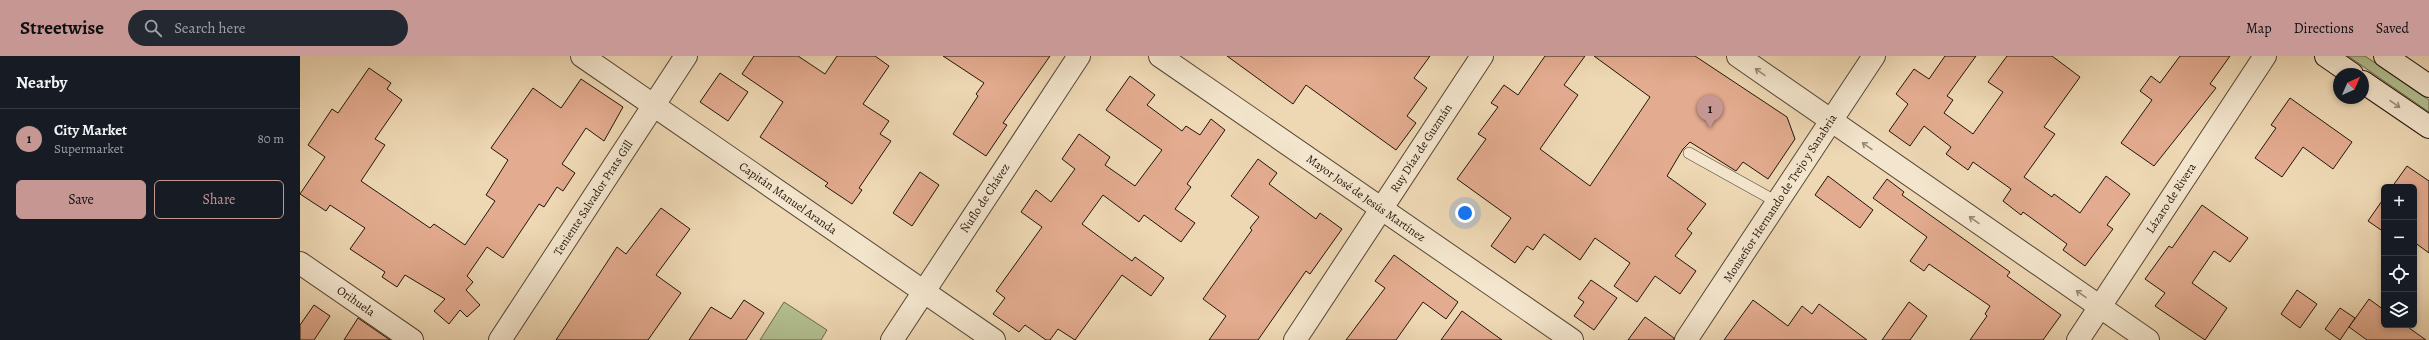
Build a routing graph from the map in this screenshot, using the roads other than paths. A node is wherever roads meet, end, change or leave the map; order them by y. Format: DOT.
graph roads {
  1 [pos="582,56"];
  2 [pos="686,56"];
  3 [pos="1079,56"];
  4 [pos="1160,56"];
  5 [pos="1482,56"];
  6 [pos="1738,56"];
  7 [pos="1874,56"];
  8 [pos="2265,56"];
  9 [pos="2326,56"];
  10 [pos="2385,56"];
  11 [pos="2343,68"];
  12 [pos="2369,86"];
  13 [pos="2429,86"];
  14 [pos="653,105"];
  15 [pos="1831,121"];
  16 [pos="2429,128"];
  17 [pos="1689,153"];
  18 [pos="1777,202"];
  19 [pos="1381,209"];
  20 [pos="300,263"];
  21 [pos="923,291"];
  22 [pos="2100,307"];
  23 [pos="412,340"];
  24 [pos="500,340"];
  25 [pos="892,340"];
  26 [pos="994,340"];
  27 [pos="1295,340"];
  28 [pos="1572,340"];
  29 [pos="1686,340"];
  30 [pos="2078,340"];
  31 [pos="2148,340"];
  1 -- 14 [label="street, Capitán Manuel Aranda"];
  2 -- 14 [label="street, Teniente Salvador Prats Gill"];
  3 -- 21 [label="street, Ñuflo de Chávez"];
  4 -- 19 [label="street, Mayor José de Jesús Martínez"];
  5 -- 19 [label="street, Ruy Díaz de Guzmán"];
  15 -- 6 [label="street, one-way"];
  7 -- 15 [label="street, Monseñor Hernando de Trejo y Sanabria"];
  8 -- 22 [label="street, Lázaro de Rivera"];
  9 -- 11 [label="street"];
  10 -- 13 [label="street"];
  12 -- 16 [label="street, one-way"];
  14 -- 21 [label="street, Capitán Manuel Aranda"];
  14 -- 24 [label="street, Teniente Salvador Prats Gill"];
  15 -- 18 [label="street, Monseñor Hernando de Trejo y Sanabria"];
  22 -- 15 [label="street, one-way"];
  17 -- 18 [label="lane"];
  18 -- 29 [label="street, Monseñor Hernando de Trejo y Sanabria"];
  19 -- 27 [label="street, Ruy Díaz de Guzmán"];
  19 -- 28 [label="street, Mayor José de Jesús Martínez"];
  20 -- 23 [label="street, Orihuela"];
  21 -- 25 [label="street, Ñuflo de Chávez"];
  21 -- 26 [label="street, Capitán Manuel Aranda"];
  22 -- 30 [label="street, Lázaro de Rivera"];
  22 -- 31 [label="street"];
}
